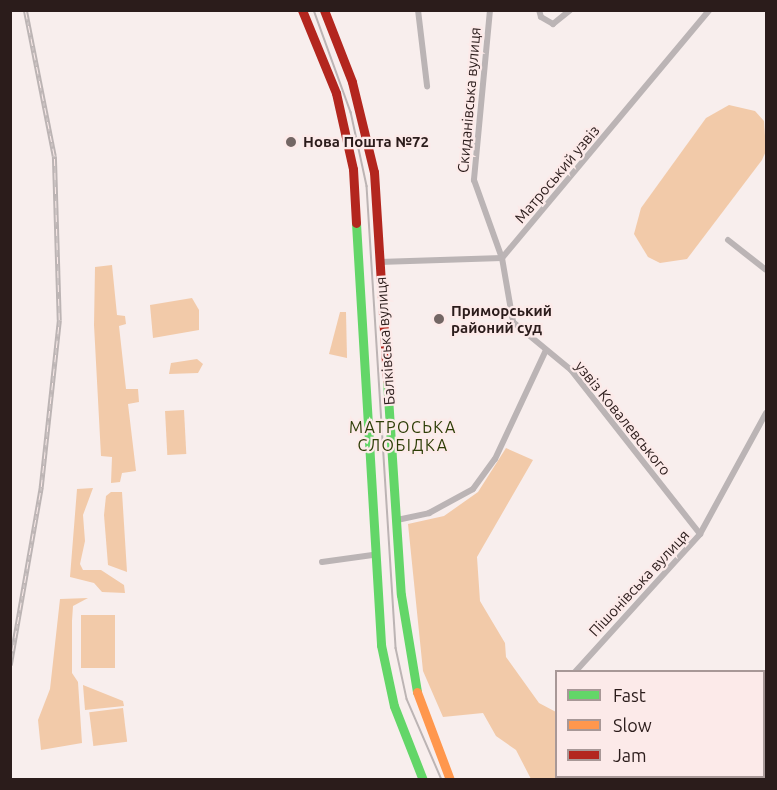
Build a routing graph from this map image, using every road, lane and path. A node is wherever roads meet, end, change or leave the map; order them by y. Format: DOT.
graph roads {
  1 [pos="302,10"];
  2 [pos="324,10"];
  3 [pos="418,10"];
  4 [pos="490,10"];
  5 [pos="539,10"];
  6 [pos="570,10"];
  7 [pos="709,10"];
  8 [pos="427,86"];
  9 [pos="729,240"];
  10 [pos="502,258"];
  11 [pos="379,262"];
  12 [pos="766,270"];
  13 [pos="546,350"];
  14 [pos="766,413"];
  15 [pos="397,520"];
  16 [pos="700,534"];
  17 [pos="373,555"];
  18 [pos="322,562"];
  19 [pos="577,670"];
  20 [pos="423,780"];
  21 [pos="450,780"];
  1 -- 17 [label="main road, Балківська вулиця"];
  2 -- 11 [label="main road, Балківська вулиця"];
  3 -- 8 [label="street"];
  4 -- 10 [label="street, Скиданівська вулиця"];
  5 -- 6 [label="street"];
  7 -- 10 [label="street, Матроський узвіз"];
  9 -- 12 [label="street"];
  10 -- 11 [label="street"];
  10 -- 13 [label="street, узвіз Ковалевського"];
  11 -- 15 [label="main road, Балківська вулиця"];
  13 -- 15 [label="street"];
  13 -- 16 [label="street, узвіз Ковалевського"];
  14 -- 16 [label="street, Пішонівська вулиця"];
  15 -- 21 [label="main road, Балківська вулиця"];
  16 -- 19 [label="street, Пішонівська вулиця"];
  17 -- 18 [label="street"];
  17 -- 20 [label="main road, Балківська вулиця"];
}
